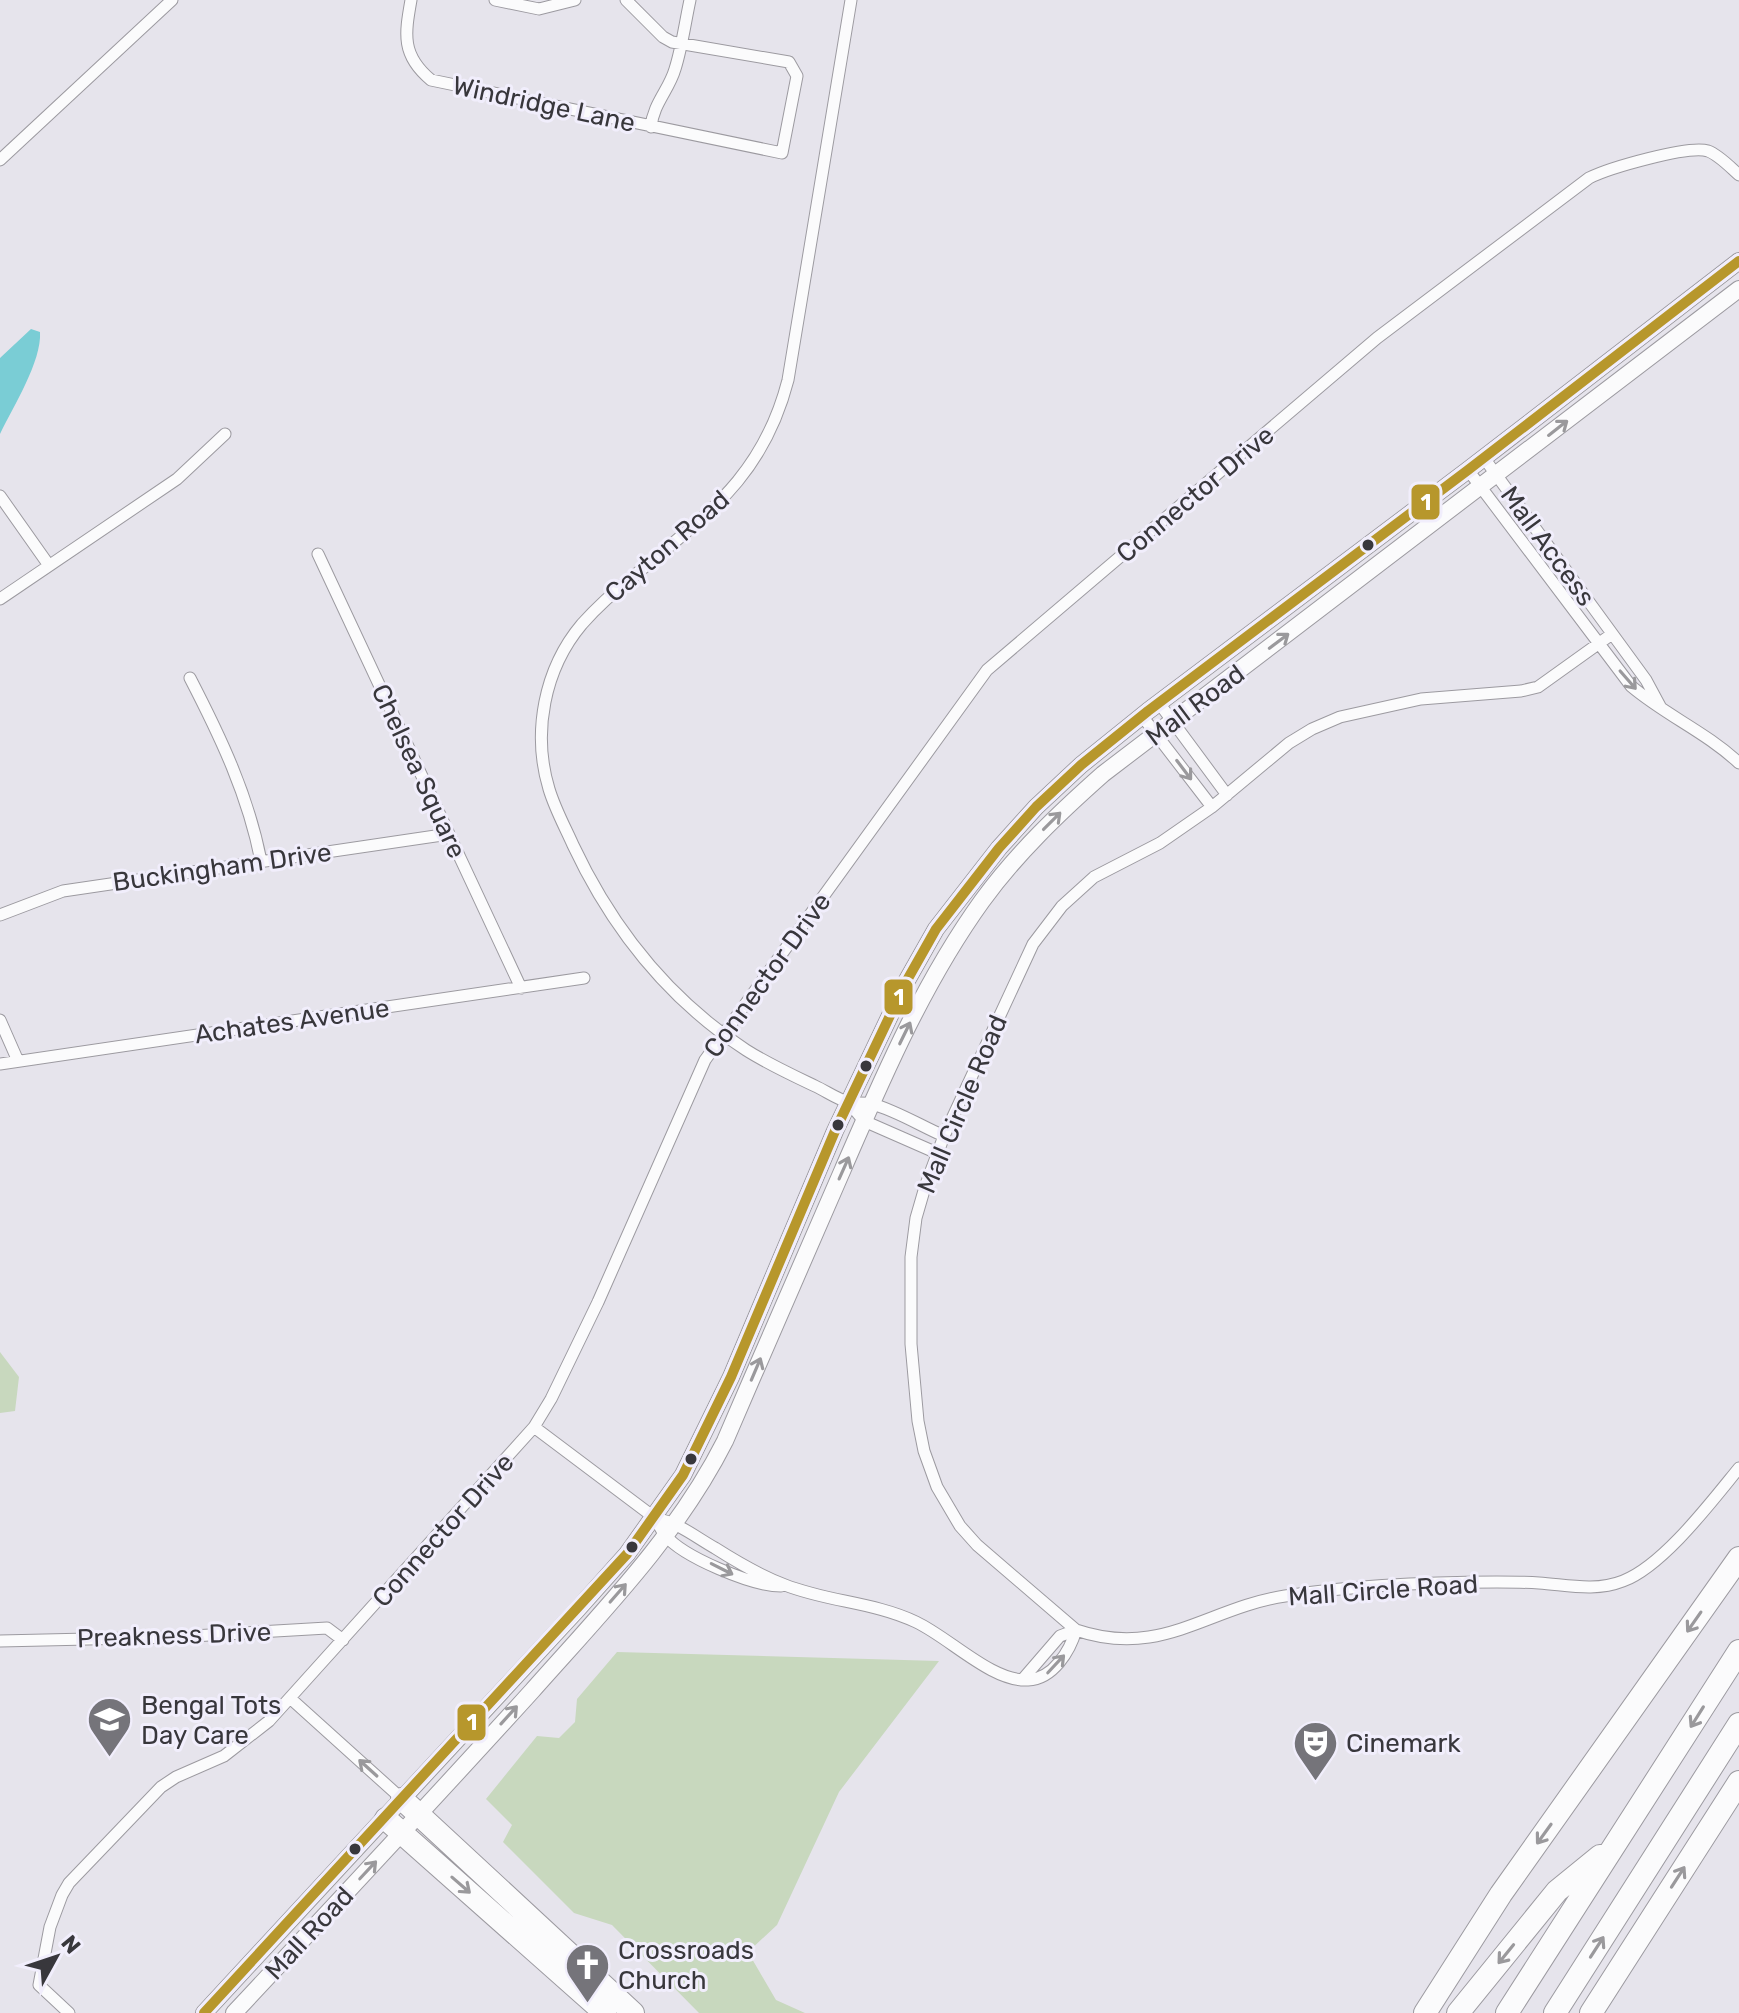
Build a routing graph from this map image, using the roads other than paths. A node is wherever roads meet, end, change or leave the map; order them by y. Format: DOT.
graph roads {
  1 [pos="172,0"];
  2 [pos="411,0"];
  3 [pos="495,0"];
  4 [pos="575,0"];
  5 [pos="626,0"];
  6 [pos="690,0"];
  7 [pos="851,0"];
  8 [pos="681,43"];
  9 [pos="651,127"];
  10 [pos="0,160"];
  11 [pos="1739,175"];
  12 [pos="1739,261"];
  13 [pos="1739,289"];
  14 [pos="225,434"];
  15 [pos="1484,458"];
  16 [pos="1468,470"];
  17 [pos="1496,476"];
  18 [pos="1481,488"];
  19 [pos="0,496"];
  20 [pos="318,554"];
  21 [pos="48,564"];
  22 [pos="0,599"];
  23 [pos="1612,634"];
  24 [pos="1599,643"];
  25 [pos="190,678"];
  26 [pos="1159,703"];
  27 [pos="1663,710"];
  28 [pos="1142,716"];
  29 [pos="1172,722"];
  30 [pos="1156,734"];
  31 [pos="1739,763"];
  32 [pos="1227,795"];
  33 [pos="1212,807"];
  34 [pos="449,834"];
  35 [pos="261,861"];
  36 [pos="0,915"];
  37 [pos="584,978"];
  38 [pos="521,988"];
  39 [pos="0,1020"];
  40 [pos="723,1034"];
  41 [pos="18,1061"];
  42 [pos="0,1064"];
  43 [pos="849,1103"];
  44 [pos="872,1104"];
  45 [pos="864,1121"];
  46 [pos="944,1136"];
  47 [pos="937,1153"];
  48 [pos="534,1427"];
  49 [pos="1739,1468"];
  50 [pos="655,1518"];
  51 [pos="670,1529"];
  52 [pos="1739,1558"];
  53 [pos="785,1585"];
  54 [pos="1076,1630"];
  55 [pos="343,1640"];
  56 [pos="0,1641"];
  57 [pos="1739,1651"];
  58 [pos="290,1698"];
  59 [pos="1739,1724"];
  60 [pos="1739,1782"];
  61 [pos="402,1799"];
  62 [pos="420,1815"];
  63 [pos="394,1826"];
  64 [pos="1619,1839"];
  65 [pos="69,2013"];
  66 [pos="204,2013"];
  67 [pos="234,2013"];
  68 [pos="605,2013"];
  69 [pos="633,2013"];
  70 [pos="1425,2013"];
  71 [pos="1458,2013"];
  72 [pos="1507,2013"];
  73 [pos="1555,2013"];
  74 [pos="1591,2013"];
  1 -- 10 [label="street"];
  2 -- 9 [label="street, Windridge Lane"];
  3 -- 4 [label="street"];
  5 -- 8 [label="street, Windridge Lane"];
  6 -- 8 [label="street, Windridge Lane"];
  7 -- 40 [label="street, Cayton Road"];
  8 -- 9 [label="street, Windridge Lane"];
  8 -- 9 [label="street, Windridge Lane"];
  11 -- 40 [label="street, Connector Drive"];
  12 -- 15 [label="main road, Mall Road"];
  17 -- 13 [label="main road, Mall Road, one-way"];
  14 -- 21 [label="street"];
  15 -- 16 [label="main road, Mall Road"];
  15 -- 17 [label="street, Mall Access"];
  16 -- 18 [label="street, Mall Access"];
  16 -- 26 [label="main road, Mall Road"];
  17 -- 18 [label="main road, Mall Road"];
  17 -- 23 [label="street, Mall Access"];
  18 -- 24 [label="street, Mall Access"];
  29 -- 18 [label="main road, Mall Road, one-way"];
  19 -- 21 [label="street"];
  20 -- 34 [label="street, Chelsea Square"];
  21 -- 22 [label="street"];
  23 -- 24 [label="street, Mall Circle Road"];
  23 -- 27 [label="street"];
  24 -- 27 [label="street, one-way"];
  24 -- 32 [label="street, Mall Circle Road"];
  25 -- 35 [label="street"];
  26 -- 28 [label="main road, Mall Road"];
  26 -- 29 [label="street"];
  27 -- 31 [label="street"];
  28 -- 30 [label="street"];
  28 -- 43 [label="main road, Mall Road"];
  29 -- 30 [label="main road, Mall Road"];
  29 -- 32 [label="street"];
  30 -- 33 [label="street, one-way"];
  44 -- 30 [label="main road, Mall Road, one-way"];
  32 -- 33 [label="street, Mall Circle Road"];
  33 -- 46 [label="street, Mall Circle Road"];
  34 -- 35 [label="street, Buckingham Drive"];
  34 -- 38 [label="street, Chelsea Square"];
  35 -- 36 [label="street, Buckingham Drive"];
  37 -- 38 [label="street, Achates Avenue"];
  38 -- 41 [label="street, Achates Avenue"];
  39 -- 41 [label="street"];
  40 -- 43 [label="street, Cayton Road"];
  40 -- 48 [label="street, Connector Drive"];
  41 -- 42 [label="street, Achates Avenue"];
  43 -- 44 [label="street"];
  43 -- 45 [label="street"];
  43 -- 50 [label="main road, Mall Road"];
  44 -- 45 [label="main road, Mall Road"];
  44 -- 46 [label="street"];
  45 -- 47 [label="street"];
  51 -- 45 [label="main road, Mall Road, one-way"];
  46 -- 47 [label="street, Mall Circle Road"];
  47 -- 54 [label="street, Mall Circle Road"];
  48 -- 50 [label="street"];
  48 -- 55 [label="street, Connector Drive"];
  49 -- 54 [label="street, Mall Circle Road"];
  50 -- 51 [label="street"];
  50 -- 61 [label="main road, Mall Road"];
  51 -- 53 [label="street"];
  51 -- 53 [label="street, one-way"];
  62 -- 51 [label="main road, Mall Road, one-way"];
  52 -- 70 [label="highway, one-way"];
  53 -- 54 [label="street"];
  55 -- 56 [label="street, Preakness Drive"];
  55 -- 58 [label="street, Connector Drive"];
  57 -- 64 [label="highway, one-way"];
  61 -- 58 [label="street, one-way"];
  58 -- 65 [label="street, Connector Drive"];
  73 -- 59 [label="highway, one-way"];
  74 -- 60 [label="highway, one-way"];
  61 -- 62 [label="highway"];
  61 -- 63 [label="main road, Mall Road"];
  62 -- 63 [label="main road, Mall Road"];
  62 -- 69 [label="highway"];
  63 -- 66 [label="main road, Mall Road"];
  67 -- 63 [label="main road, Mall Road, one-way"];
  63 -- 68 [label="highway, one-way"];
  64 -- 71 [label="highway, one-way"];
  64 -- 72 [label="highway"];
}
